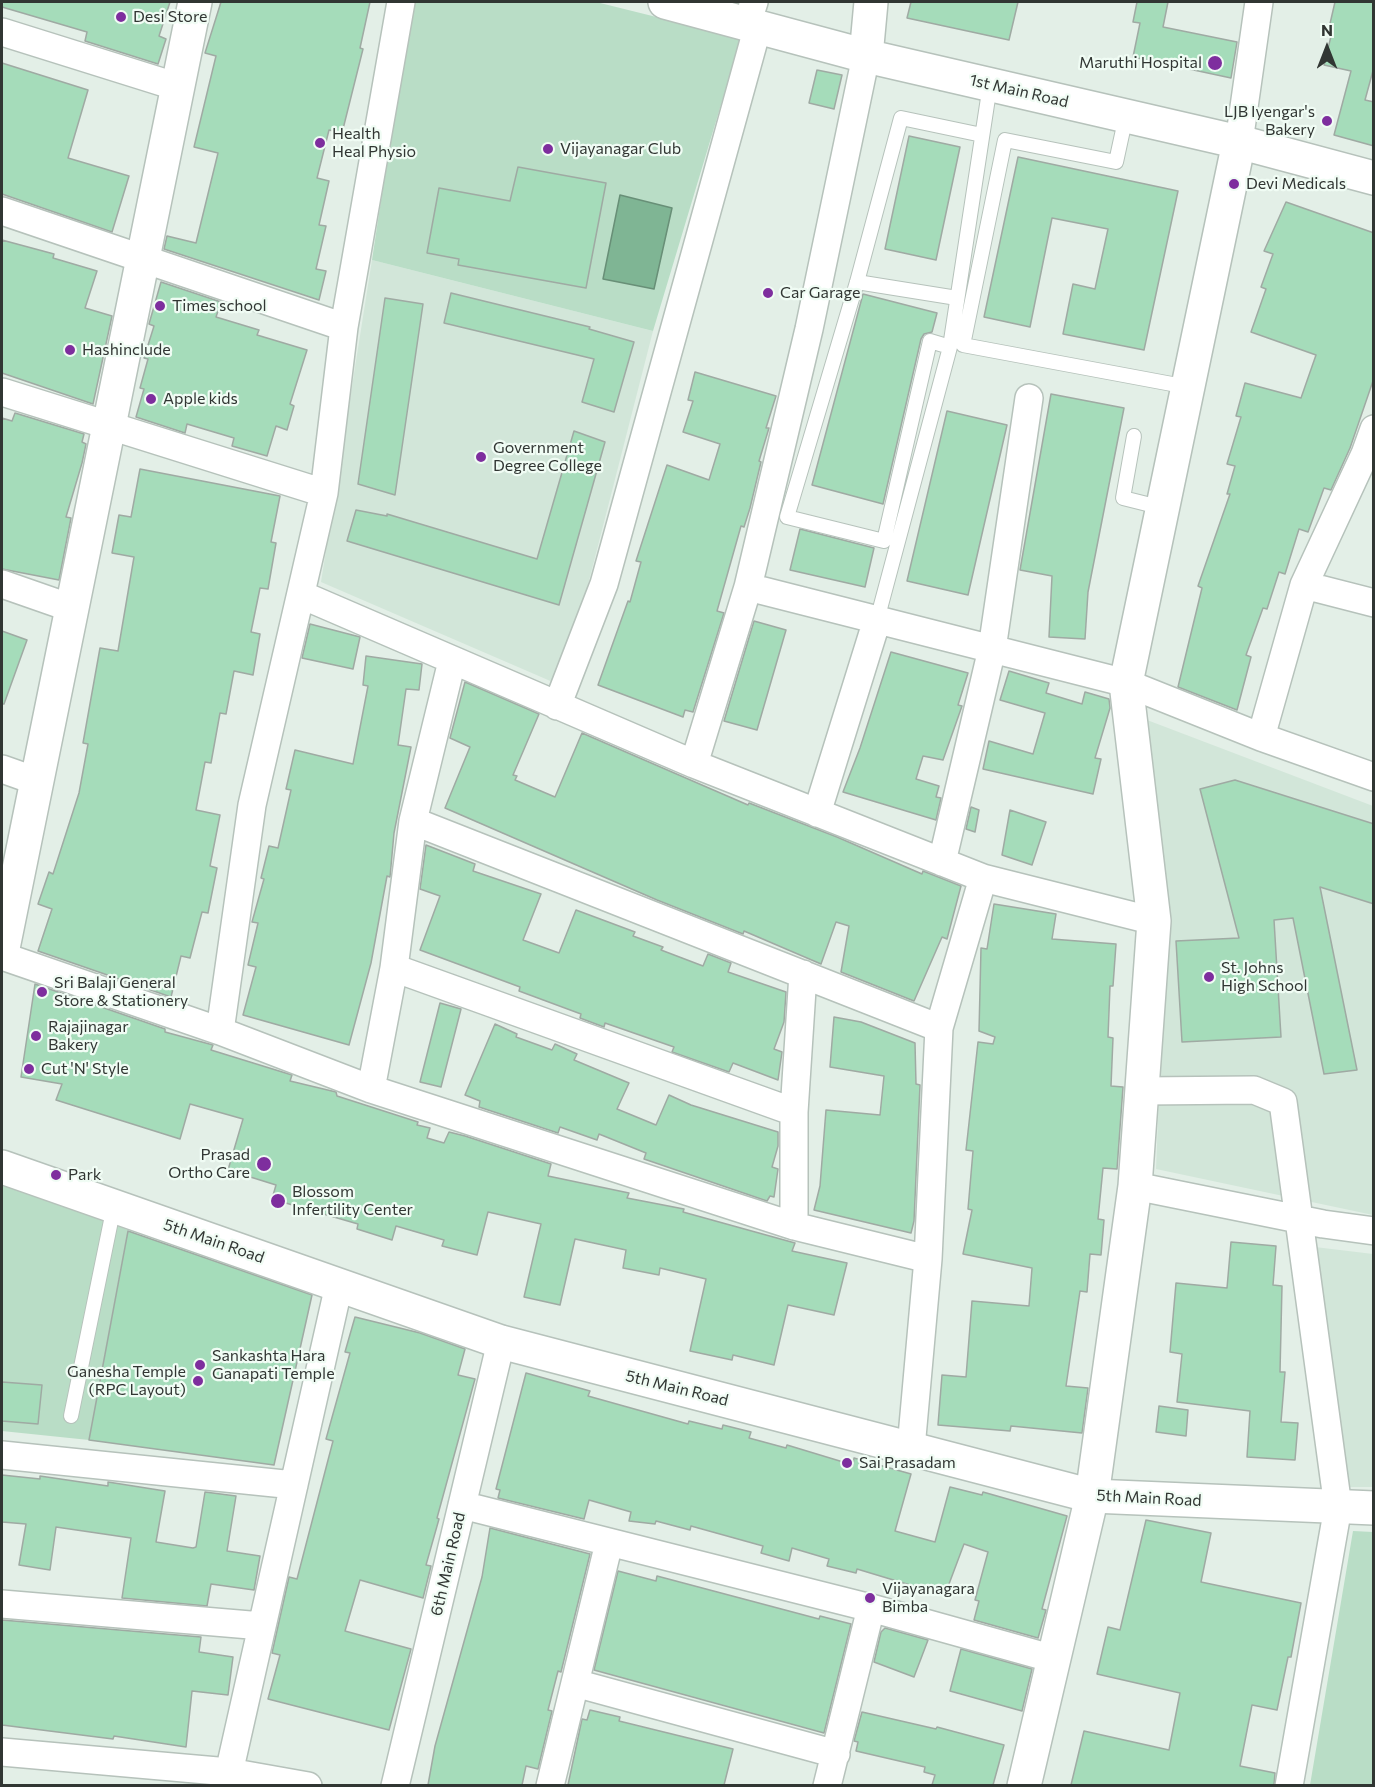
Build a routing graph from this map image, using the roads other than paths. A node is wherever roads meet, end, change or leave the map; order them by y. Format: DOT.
graph roads {
  1 [pos="195,2"];
  2 [pos="401,2"];
  3 [pos="665,2"];
  4 [pos="871,2"];
  5 [pos="1259,2"];
  6 [pos="754,19"];
  7 [pos="2,32"];
  8 [pos="866,56"];
  9 [pos="990,85"];
  10 [pos="178,87"];
  11 [pos="1126,116"];
  12 [pos="982,135"];
  13 [pos="1239,142"];
  14 [pos="1374,178"];
  15 [pos="2,211"];
  16 [pos="143,259"];
  17 [pos="857,282"];
  18 [pos="957,298"];
  19 [pos="344,327"];
  20 [pos="950,347"];
  21 [pos="1188,387"];
  22 [pos="2,392"];
  23 [pos="1029,398"];
  24 [pos="108,427"];
  25 [pos="1374,429"];
  26 [pos="1134,436"];
  27 [pos="1369,456"];
  28 [pos="324,493"];
  29 [pos="1163,508"];
  30 [pos="2,584"];
  31 [pos="1304,585"];
  32 [pos="748,587"];
  33 [pos="302,595"];
  34 [pos="1374,603"];
  35 [pos="71,608"];
  36 [pos="877,620"];
  37 [pos="992,649"];
  38 [pos="452,661"];
  39 [pos="1126,683"];
  40 [pos="557,706"];
  41 [pos="1262,737"];
  42 [pos="694,764"];
  43 [pos="2,769"];
  44 [pos="1374,777"];
  45 [pos="36,781"];
  46 [pos="817,813"];
  47 [pos="413,821"];
  48 [pos="942,862"];
  49 [pos="983,878"];
  50 [pos="1154,921"];
  51 [pos="2,954"];
  52 [pos="394,968"];
  53 [pos="803,974"];
  54 [pos="939,1028"];
  55 [pos="220,1031"];
  56 [pos="371,1089"];
  57 [pos="1142,1091"];
  58 [pos="794,1112"];
  59 [pos="2,1167"];
  60 [pos="1135,1186"];
  61 [pos="114,1206"];
  62 [pos="1299,1220"];
  63 [pos="794,1226"];
  64 [pos="1374,1231"];
  65 [pos="928,1259"];
  66 [pos="339,1285"];
  67 [pos="501,1342"];
  68 [pos="71,1416"];
  69 [pos="911,1448"];
  70 [pos="2,1455"];
  71 [pos="294,1485"];
  72 [pos="1092,1496"];
  73 [pos="462,1505"];
  74 [pos="1338,1507"];
  75 [pos="1374,1508"];
  76 [pos="609,1543"];
  77 [pos="2,1604"];
  78 [pos="871,1608"];
  79 [pos="262,1626"];
  80 [pos="1054,1659"];
  81 [pos="575,1683"];
  82 [pos="2,1752"];
  83 [pos="837,1754"];
  84 [pos="228,1779"];
  85 [pos="308,1785"];
  86 [pos="395,1785"];
  87 [pos="550,1785"];
  88 [pos="827,1785"];
  89 [pos="1024,1785"];
  90 [pos="1289,1785"];
  1 -- 10 [label="street"];
  2 -- 19 [label="street"];
  3 -- 6 [label="street, 1st Main Road"];
  4 -- 8 [label="street"];
  5 -- 13 [label="street"];
  6 -- 8 [label="street, 1st Main Road"];
  6 -- 40 [label="street"];
  7 -- 10 [label="street"];
  8 -- 9 [label="street, 1st Main Road"];
  8 -- 32 [label="street"];
  9 -- 11 [label="street, 1st Main Road"];
  9 -- 12 [label="lane"];
  10 -- 16 [label="street"];
  11 -- 13 [label="street, 1st Main Road"];
  11 -- 21 [label="lane"];
  12 -- 17 [label="lane"];
  12 -- 18 [label="lane"];
  13 -- 14 [label="street, 1st Main Road"];
  13 -- 21 [label="street"];
  15 -- 16 [label="street"];
  16 -- 19 [label="street"];
  16 -- 24 [label="street"];
  17 -- 18 [label="lane"];
  17 -- 20 [label="lane"];
  18 -- 20 [label="lane"];
  19 -- 28 [label="street"];
  20 -- 36 [label="lane"];
  21 -- 29 [label="street"];
  22 -- 24 [label="street"];
  23 -- 37 [label="street"];
  24 -- 28 [label="street"];
  24 -- 35 [label="street"];
  25 -- 27 [label="street"];
  26 -- 29 [label="lane"];
  27 -- 31 [label="street"];
  28 -- 33 [label="street"];
  29 -- 39 [label="street"];
  30 -- 35 [label="street"];
  31 -- 34 [label="street"];
  31 -- 41 [label="street"];
  32 -- 36 [label="street"];
  32 -- 42 [label="street"];
  33 -- 38 [label="street"];
  33 -- 55 [label="street"];
  35 -- 45 [label="street"];
  36 -- 37 [label="street"];
  36 -- 46 [label="street"];
  37 -- 39 [label="street"];
  37 -- 48 [label="street"];
  38 -- 40 [label="street"];
  38 -- 47 [label="street"];
  39 -- 41 [label="street"];
  39 -- 50 [label="street"];
  40 -- 42 [label="street"];
  41 -- 44 [label="street"];
  42 -- 46 [label="street"];
  43 -- 45 [label="street"];
  45 -- 51 [label="street"];
  46 -- 48 [label="street"];
  47 -- 52 [label="street"];
  47 -- 53 [label="street"];
  48 -- 49 [label="street"];
  49 -- 50 [label="street"];
  49 -- 54 [label="street"];
  50 -- 57 [label="street"];
  51 -- 55 [label="street"];
  52 -- 56 [label="street"];
  52 -- 58 [label="street"];
  53 -- 54 [label="street"];
  53 -- 58 [label="street"];
  54 -- 65 [label="street"];
  55 -- 56 [label="street"];
  56 -- 63 [label="street"];
  57 -- 60 [label="street"];
  57 -- 62 [label="street"];
  58 -- 63 [label="street"];
  59 -- 61 [label="street, 5th Main Road"];
  60 -- 62 [label="street"];
  60 -- 72 [label="street"];
  61 -- 66 [label="street, 5th Main Road"];
  61 -- 68 [label="lane"];
  62 -- 64 [label="street"];
  62 -- 74 [label="street"];
  63 -- 65 [label="street"];
  65 -- 69 [label="street"];
  66 -- 67 [label="street, 5th Main Road"];
  66 -- 71 [label="street"];
  67 -- 69 [label="street, 5th Main Road"];
  67 -- 73 [label="street, 6th Main Road"];
  69 -- 72 [label="street, 5th Main Road"];
  70 -- 71 [label="street"];
  71 -- 79 [label="street"];
  72 -- 74 [label="street, 5th Main Road"];
  72 -- 80 [label="street"];
  73 -- 76 [label="street"];
  73 -- 86 [label="street, 6th Main Road"];
  74 -- 75 [label="street, 5th Main Road"];
  74 -- 90 [label="street"];
  76 -- 78 [label="street"];
  76 -- 81 [label="street"];
  77 -- 79 [label="street"];
  78 -- 80 [label="street"];
  78 -- 83 [label="street"];
  79 -- 84 [label="street"];
  80 -- 89 [label="street"];
  81 -- 83 [label="street"];
  81 -- 87 [label="street"];
  82 -- 84 [label="street"];
  83 -- 88 [label="street"];
  84 -- 85 [label="street"];
}
